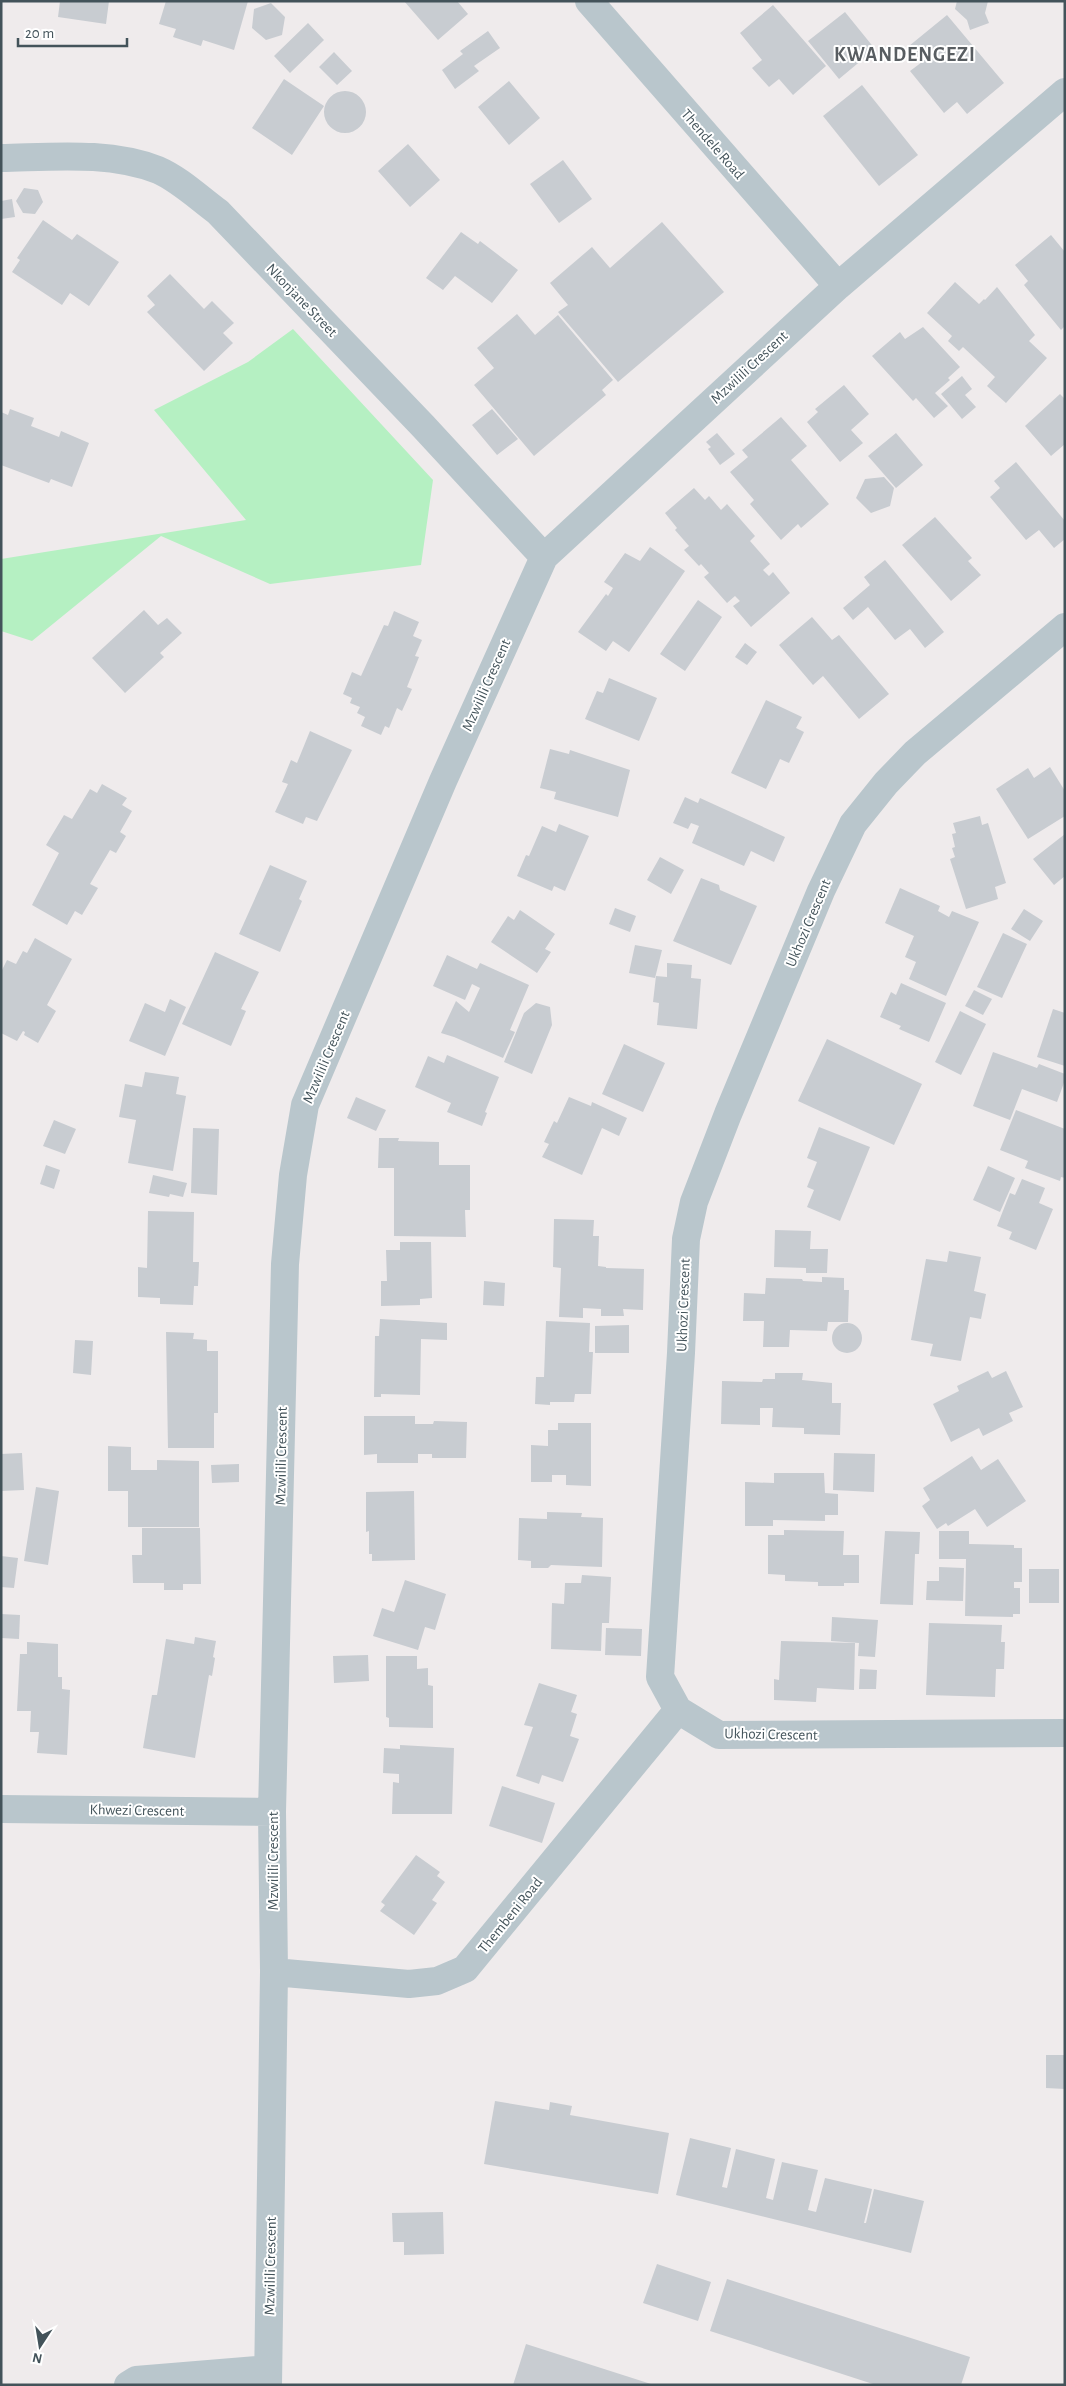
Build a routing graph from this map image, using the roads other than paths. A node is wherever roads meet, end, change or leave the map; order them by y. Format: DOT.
graph roads {
  1 [pos="589,1"];
  2 [pos="1065,92"];
  3 [pos="1,158"];
  4 [pos="838,286"];
  5 [pos="544,557"];
  6 [pos="1065,627"];
  7 [pos="678,1710"];
  8 [pos="1065,1734"];
  9 [pos="1,1809"];
  10 [pos="272,1812"];
  11 [pos="274,1972"];
  12 [pos="268,2377"];
  13 [pos="128,2385"];
  1 -- 4 [label="street, Thendele Road"];
  2 -- 4 [label="street, Mzwilili Crescent"];
  3 -- 5 [label="street, Nkonjane Street"];
  4 -- 5 [label="street, Mzwilili Crescent"];
  5 -- 10 [label="street, Mzwilili Crescent"];
  6 -- 7 [label="street, Ukhozi Crescent"];
  7 -- 8 [label="street, Ukhozi Crescent"];
  7 -- 11 [label="street, Thembeni Road"];
  9 -- 10 [label="street, Khwezi Crescent"];
  10 -- 11 [label="street, Mzwilili Crescent"];
  11 -- 12 [label="street, Mzwilili Crescent"];
  12 -- 13 [label="street"];
}
